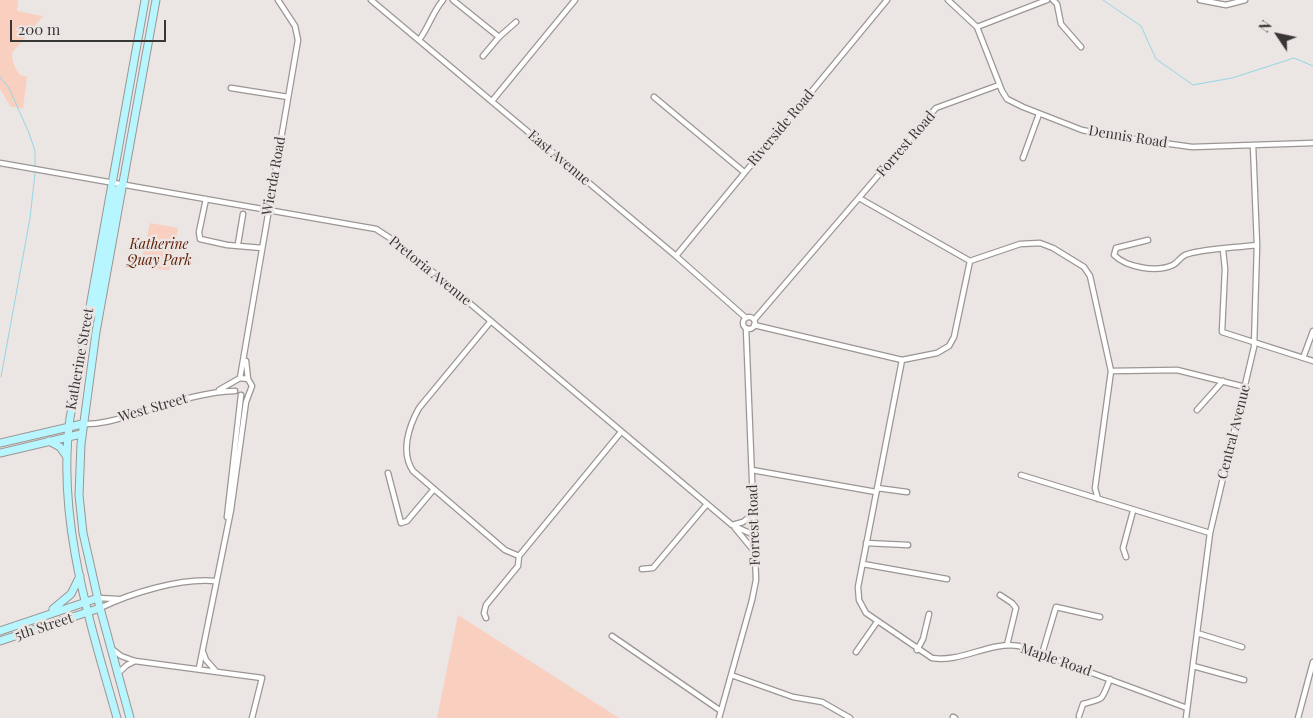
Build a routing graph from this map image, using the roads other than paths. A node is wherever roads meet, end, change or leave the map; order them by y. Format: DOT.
graph roads {
  1 [pos="145,0"];
  2 [pos="149,0"];
  3 [pos="156,0"];
  4 [pos="278,0"];
  5 [pos="371,0"];
  6 [pos="443,0"];
  7 [pos="453,0"];
  8 [pos="576,0"];
  9 [pos="887,0"];
  10 [pos="948,0"];
  11 [pos="1047,0"];
  12 [pos="1053,0"];
  13 [pos="1200,0"];
  14 [pos="1245,0"];
  15 [pos="516,22"];
  16 [pos="978,27"];
  17 [pos="498,37"];
  18 [pos="419,40"];
  19 [pos="1081,47"];
  20 [pos="483,56"];
  21 [pos="999,86"];
  22 [pos="231,88"];
  23 [pos="288,97"];
  24 [pos="654,97"];
  25 [pos="492,101"];
  26 [pos="1039,114"];
  27 [pos="1313,143"];
  28 [pos="1253,145"];
  29 [pos="1023,158"];
  30 [pos="0,162"];
  31 [pos="744,172"];
  32 [pos="112,184"];
  33 [pos="123,185"];
  34 [pos="859,198"];
  35 [pos="206,199"];
  36 [pos="268,210"];
  37 [pos="243,214"];
  38 [pos="1148,240"];
  39 [pos="238,244"];
  40 [pos="1257,245"];
  41 [pos="262,248"];
  42 [pos="1223,250"];
  43 [pos="676,256"];
  44 [pos="970,261"];
  45 [pos="746,318"];
  46 [pos="490,321"];
  47 [pos="754,323"];
  48 [pos="746,328"];
  49 [pos="1313,331"];
  50 [pos="1254,341"];
  51 [pos="245,357"];
  52 [pos="1303,358"];
  53 [pos="902,360"];
  54 [pos="1313,361"];
  55 [pos="1111,371"];
  56 [pos="240,378"];
  57 [pos="248,379"];
  58 [pos="1223,381"];
  59 [pos="236,382"];
  60 [pos="1245,387"];
  61 [pos="236,391"];
  62 [pos="215,392"];
  63 [pos="248,394"];
  64 [pos="241,395"];
  65 [pos="1197,410"];
  66 [pos="82,424"];
  67 [pos="91,424"];
  68 [pos="69,426"];
  69 [pos="621,432"];
  70 [pos="81,434"];
  71 [pos="68,436"];
  72 [pos="49,441"];
  73 [pos="0,443"];
  74 [pos="0,454"];
  75 [pos="67,457"];
  76 [pos="236,459"];
  77 [pos="752,470"];
  78 [pos="388,473"];
  79 [pos="1021,475"];
  80 [pos="434,489"];
  81 [pos="876,490"];
  82 [pos="907,492"];
  83 [pos="1098,499"];
  84 [pos="707,504"];
  85 [pos="1133,511"];
  86 [pos="754,514"];
  87 [pos="732,525"];
  88 [pos="1210,533"];
  89 [pos="754,536"];
  90 [pos="866,543"];
  91 [pos="908,545"];
  92 [pos="755,552"];
  93 [pos="519,556"];
  94 [pos="1126,557"];
  95 [pos="863,564"];
  96 [pos="642,569"];
  97 [pos="80,576"];
  98 [pos="947,579"];
  99 [pos="215,581"];
  100 [pos="1000,595"];
  101 [pos="98,598"];
  102 [pos="120,598"];
  103 [pos="85,601"];
  104 [pos="100,608"];
  105 [pos="88,612"];
  106 [pos="929,614"];
  107 [pos="1100,616"];
  108 [pos="35,618"];
  109 [pos="486,618"];
  110 [pos="877,622"];
  111 [pos="0,631"];
  112 [pos="1197,633"];
  113 [pos="612,636"];
  114 [pos="0,641"];
  115 [pos="1007,645"];
  116 [pos="1242,647"];
  117 [pos="112,649"];
  118 [pos="203,650"];
  119 [pos="917,650"];
  120 [pos="856,652"];
  121 [pos="1042,654"];
  122 [pos="135,661"];
  123 [pos="1313,662"];
  124 [pos="1193,666"];
  125 [pos="199,668"];
  126 [pos="217,671"];
  127 [pos="117,674"];
  128 [pos="731,675"];
  129 [pos="1110,679"];
  130 [pos="1244,680"];
  131 [pos="1187,708"];
  132 [pos="721,711"];
  133 [pos="1079,716"];
  134 [pos="117,718"];
  135 [pos="130,718"];
  136 [pos="252,718"];
  137 [pos="719,718"];
  138 [pos="850,718"];
  139 [pos="1186,718"];
  140 [pos="1298,718"];
  1 -- 32 [label="main road, Katherine Street"];
  2 -- 32 [label="main road"];
  3 -- 33 [label="main road, Katherine Street"];
  4 -- 23 [label="street, Wierda Road"];
  5 -- 18 [label="street, East Avenue"];
  6 -- 18 [label="street"];
  7 -- 17 [label="street"];
  8 -- 25 [label="street"];
  9 -- 31 [label="street, Riverside Road"];
  10 -- 16 [label="street, Dennis Road"];
  11 -- 16 [label="street"];
  12 -- 19 [label="street"];
  13 -- 14 [label="street"];
  15 -- 17 [label="street"];
  16 -- 21 [label="street, Dennis Road"];
  17 -- 20 [label="street"];
  18 -- 25 [label="street, East Avenue"];
  21 -- 26 [label="street, Dennis Road"];
  21 -- 34 [label="street, Forrest Road"];
  22 -- 23 [label="street"];
  23 -- 36 [label="street, Wierda Road"];
  24 -- 31 [label="street"];
  25 -- 43 [label="street, East Avenue"];
  26 -- 28 [label="street, Dennis Road"];
  26 -- 29 [label="street"];
  27 -- 28 [label="street, Dennis Road"];
  28 -- 40 [label="street, Central Avenue"];
  30 -- 32 [label="street, Pretoria Avenue"];
  31 -- 43 [label="street, Riverside Road"];
  32 -- 33 [label="street, Pretoria Avenue"];
  32 -- 68 [label="main road, Katherine Street"];
  33 -- 35 [label="street, Pretoria Avenue"];
  33 -- 66 [label="main road, Katherine Street"];
  33 -- 68 [label="main road"];
  34 -- 44 [label="street"];
  34 -- 47 [label="street, Forrest Road"];
  35 -- 36 [label="street, Pretoria Avenue"];
  35 -- 39 [label="street"];
  36 -- 41 [label="street, Wierda Road"];
  36 -- 46 [label="street, Pretoria Avenue"];
  37 -- 39 [label="street"];
  38 -- 42 [label="street"];
  39 -- 41 [label="street"];
  40 -- 42 [label="street"];
  40 -- 50 [label="street, Central Avenue"];
  41 -- 51 [label="street, Wierda Road"];
  42 -- 50 [label="street"];
  43 -- 45 [label="street, East Avenue"];
  44 -- 53 [label="street"];
  44 -- 55 [label="street"];
  45 -- 47 [label="street"];
  45 -- 48 [label="street"];
  46 -- 69 [label="street, Pretoria Avenue"];
  46 -- 80 [label="street"];
  47 -- 48 [label="street"];
  47 -- 53 [label="street"];
  48 -- 77 [label="street, Forrest Road"];
  49 -- 52 [label="street"];
  50 -- 52 [label="street"];
  50 -- 60 [label="street, Central Avenue"];
  51 -- 56 [label="street, Wierda Road"];
  51 -- 57 [label="street, Wierda Road"];
  52 -- 54 [label="street"];
  53 -- 81 [label="street"];
  55 -- 58 [label="street"];
  55 -- 83 [label="street"];
  56 -- 57 [label="street"];
  56 -- 59 [label="street"];
  57 -- 63 [label="street"];
  58 -- 60 [label="street"];
  58 -- 65 [label="street"];
  59 -- 61 [label="street"];
  59 -- 62 [label="street, West Street"];
  60 -- 88 [label="street, Central Avenue"];
  61 -- 62 [label="street, West Street"];
  61 -- 64 [label="street"];
  62 -- 67 [label="street, West Street"];
  63 -- 64 [label="street"];
  63 -- 76 [label="street"];
  64 -- 76 [label="street"];
  66 -- 67 [label="street, West Street"];
  66 -- 68 [label="main road, West Street"];
  66 -- 70 [label="main road, Katherine Street"];
  67 -- 70 [label="street"];
  68 -- 71 [label="main road, Katherine Street"];
  68 -- 73 [label="main road, West Street"];
  69 -- 84 [label="street, Pretoria Avenue"];
  69 -- 93 [label="street"];
  70 -- 71 [label="main road"];
  70 -- 101 [label="main road, Katherine Street"];
  71 -- 72 [label="main road"];
  71 -- 75 [label="main road, Katherine Street"];
  72 -- 74 [label="main road"];
  72 -- 75 [label="main road"];
  75 -- 97 [label="main road, Katherine Street"];
  76 -- 99 [label="street"];
  77 -- 81 [label="street"];
  77 -- 86 [label="street, Forrest Road"];
  78 -- 80 [label="street"];
  79 -- 83 [label="street"];
  80 -- 93 [label="street"];
  81 -- 82 [label="street"];
  81 -- 90 [label="street"];
  83 -- 85 [label="street"];
  84 -- 87 [label="street, Pretoria Avenue"];
  84 -- 96 [label="street"];
  85 -- 88 [label="street"];
  85 -- 94 [label="street"];
  86 -- 87 [label="street"];
  86 -- 89 [label="street, Forrest Road"];
  87 -- 89 [label="street, Pretoria Avenue"];
  87 -- 92 [label="street"];
  88 -- 112 [label="street, Central Avenue"];
  89 -- 92 [label="street, Forrest Road"];
  90 -- 91 [label="street"];
  90 -- 95 [label="street"];
  92 -- 128 [label="street, Forrest Road"];
  93 -- 109 [label="street"];
  95 -- 98 [label="street"];
  95 -- 110 [label="street, Maple Road"];
  97 -- 103 [label="main road, Katherine Street"];
  97 -- 108 [label="main road"];
  99 -- 102 [label="street"];
  99 -- 118 [label="street"];
  100 -- 115 [label="street"];
  101 -- 102 [label="street"];
  101 -- 103 [label="main road, 5th Street"];
  101 -- 104 [label="main road, Katherine Street"];
  102 -- 104 [label="street"];
  103 -- 105 [label="main road, Katherine Street"];
  103 -- 108 [label="main road, 5th Street"];
  104 -- 105 [label="main road, 5th Street"];
  104 -- 117 [label="main road, Katherine Street"];
  105 -- 114 [label="main road, 5th Street"];
  105 -- 134 [label="main road, Katherine Street"];
  106 -- 119 [label="street"];
  107 -- 121 [label="street"];
  108 -- 111 [label="main road, 5th Street"];
  110 -- 119 [label="street, Maple Road"];
  110 -- 120 [label="street"];
  112 -- 116 [label="street"];
  112 -- 124 [label="street, Central Avenue"];
  113 -- 132 [label="street"];
  115 -- 119 [label="street, Maple Road"];
  115 -- 121 [label="street, Maple Road"];
  117 -- 122 [label="street"];
  117 -- 127 [label="main road, Katherine Street"];
  118 -- 125 [label="street"];
  118 -- 126 [label="street"];
  121 -- 129 [label="street, Maple Road"];
  122 -- 125 [label="street"];
  122 -- 127 [label="street"];
  123 -- 140 [label="street"];
  124 -- 130 [label="street"];
  124 -- 131 [label="street, Central Avenue"];
  125 -- 126 [label="street"];
  126 -- 136 [label="street"];
  127 -- 135 [label="main road, Katherine Street"];
  128 -- 132 [label="street, Forrest Road"];
  128 -- 138 [label="street"];
  129 -- 131 [label="street, Maple Road"];
  129 -- 133 [label="street"];
  131 -- 139 [label="street, Central Avenue"];
  132 -- 137 [label="street, Forrest Road"];
}
